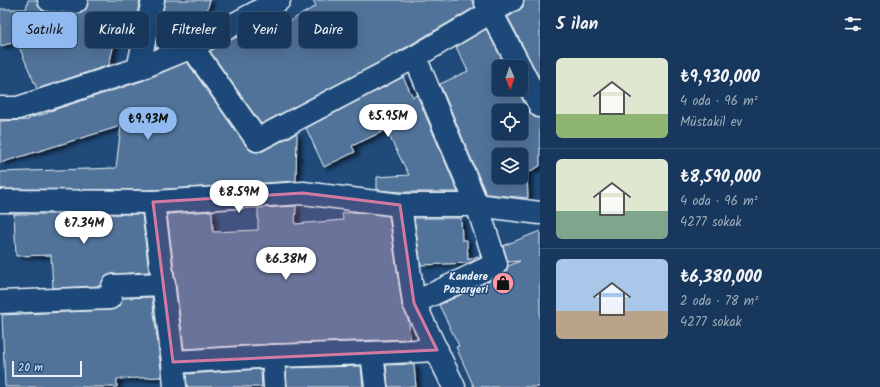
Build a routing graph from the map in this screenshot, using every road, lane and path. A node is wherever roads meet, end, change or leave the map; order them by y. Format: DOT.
graph roads {
  1 [pos="49,0"];
  2 [pos="153,0"];
  3 [pos="279,0"];
  4 [pos="512,0"];
  5 [pos="76,2"];
  6 [pos="488,6"];
  7 [pos="230,26"];
  8 [pos="190,48"];
  9 [pos="193,48"];
  10 [pos="415,57"];
  11 [pos="516,60"];
  12 [pos="138,69"];
  13 [pos="528,83"];
  14 [pos="540,106"];
  15 [pos="0,108"];
  16 [pos="0,201"];
  17 [pos="153,202"];
  18 [pos="400,205"];
  19 [pos="477,205"];
  20 [pos="540,213"];
  21 [pos="164,284"];
  22 [pos="0,302"];
  23 [pos="414,303"];
  24 [pos="437,350"];
  25 [pos="372,354"];
  26 [pos="274,356"];
  27 [pos="174,362"];
  28 [pos="175,387"];
  29 [pos="276,387"];
  30 [pos="376,387"];
  31 [pos="454,387"];
  1 -- 5 [label="street"];
  2 -- 12 [label="street"];
  3 -- 7 [label="street"];
  4 -- 6 [label="street"];
  6 -- 10 [label="street"];
  6 -- 11 [label="street"];
  8 -- 12 [label="street"];
  9 -- 10 [label="street"];
  10 -- 19 [label="street"];
  12 -- 15 [label="street"];
  13 -- 14 [label="street"];
  16 -- 17 [label="street"];
  17 -- 18 [label="street"];
  17 -- 21 [label="street"];
  18 -- 19 [label="street"];
  18 -- 23 [label="street"];
  19 -- 20 [label="street"];
  19 -- 23 [label="street"];
  21 -- 22 [label="street"];
  21 -- 27 [label="street"];
  23 -- 24 [label="street"];
  24 -- 25 [label="street"];
  24 -- 31 [label="street"];
  25 -- 26 [label="street"];
  25 -- 30 [label="street"];
  26 -- 27 [label="street"];
  26 -- 29 [label="street"];
  27 -- 28 [label="street"];
}
